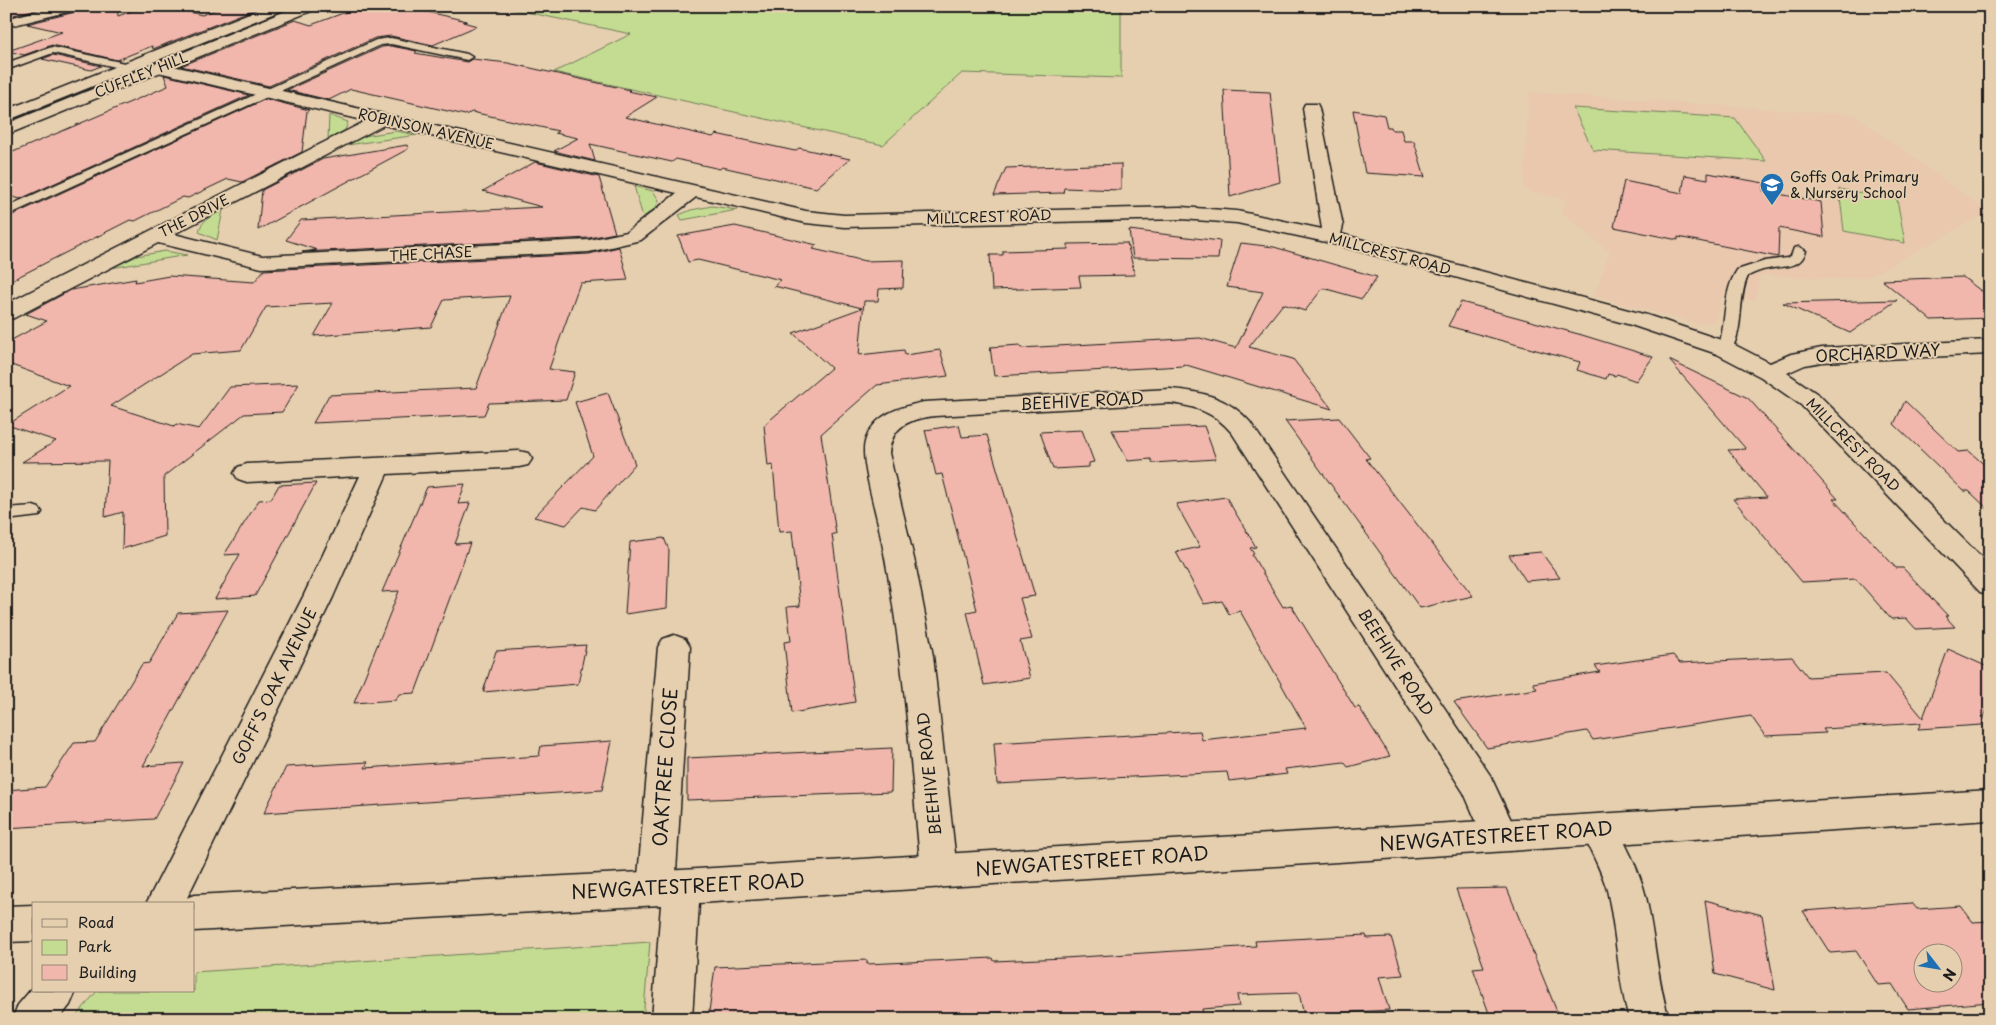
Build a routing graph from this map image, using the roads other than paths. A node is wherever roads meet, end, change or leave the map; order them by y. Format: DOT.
graph roads {
  1 [pos="74,6"];
  2 [pos="311,6"];
  3 [pos="278,13"];
  4 [pos="6,23"];
  5 [pos="41,44"];
  6 [pos="6,56"];
  7 [pos="467,57"];
  8 [pos="6,67"];
  9 [pos="130,67"];
  10 [pos="160,68"];
  11 [pos="265,93"];
  12 [pos="1312,108"];
  13 [pos="6,116"];
  14 [pos="382,119"];
  15 [pos="6,130"];
  16 [pos="692,191"];
  17 [pos="6,212"];
  18 [pos="157,236"];
  19 [pos="1329,237"];
  20 [pos="1799,251"];
  21 [pos="6,313"];
  22 [pos="1990,347"];
  23 [pos="1725,349"];
  24 [pos="1769,372"];
  25 [pos="520,458"];
  26 [pos="378,466"];
  27 [pos="248,473"];
  28 [pos="33,512"];
  29 [pos="6,514"];
  30 [pos="1990,584"];
  31 [pos="674,647"];
  32 [pos="1990,805"];
  33 [pos="1599,830"];
  34 [pos="1500,836"];
  35 [pos="939,871"];
  36 [pos="668,888"];
  37 [pos="166,902"];
  38 [pos="195,913"];
  39 [pos="32,923"];
  40 [pos="6,924"];
  41 [pos="55,992"];
  42 [pos="32,1019"];
  43 [pos="672,1019"];
  44 [pos="1649,1019"];
  1 -- 4 [label="street"];
  2 -- 3 [label="street, CUFFLEY HILL"];
  3 -- 9 [label="street, CUFFLEY HILL"];
  3 -- 10 [label="street, CUFFLEY HILL"];
  5 -- 6 [label="lane"];
  7 -- 11 [label="lane"];
  8 -- 9 [label="lane"];
  9 -- 13 [label="street, CUFFLEY HILL"];
  10 -- 11 [label="street, ROBINSON AVENUE"];
  10 -- 15 [label="street, CUFFLEY HILL"];
  11 -- 14 [label="street, ROBINSON AVENUE"];
  11 -- 17 [label="lane"];
  12 -- 19 [label="street"];
  14 -- 16 [label="street, ROBINSON AVENUE"];
  14 -- 18 [label="street, THE DRIVE"];
  16 -- 18 [label="street, THE CHASE"];
  16 -- 19 [label="street, MILLCREST ROAD"];
  18 -- 21 [label="street, THE DRIVE"];
  19 -- 23 [label="street, MILLCREST ROAD"];
  20 -- 23 [label="lane"];
  22 -- 24 [label="street, ORCHARD WAY"];
  23 -- 24 [label="street, MILLCREST ROAD"];
  24 -- 30 [label="street, MILLCREST ROAD"];
  25 -- 26 [label="street"];
  26 -- 27 [label="street"];
  26 -- 37 [label="street, GOFF'S OAK AVENUE"];
  28 -- 29 [label="lane"];
  31 -- 36 [label="street, OAKTREE CLOSE"];
  32 -- 33 [label="street, NEWGATESTREET ROAD"];
  33 -- 34 [label="street, NEWGATESTREET ROAD"];
  33 -- 44 [label="street"];
  34 -- 35 [label="street, NEWGATESTREET ROAD"];
  34 -- 35 [label="street, BEEHIVE ROAD"];
  35 -- 36 [label="street, NEWGATESTREET ROAD"];
  36 -- 38 [label="street, NEWGATESTREET ROAD"];
  36 -- 43 [label="street, OAKTREE CLOSE"];
  39 -- 40 [label="street"];
  41 -- 42 [label="street"];
}
